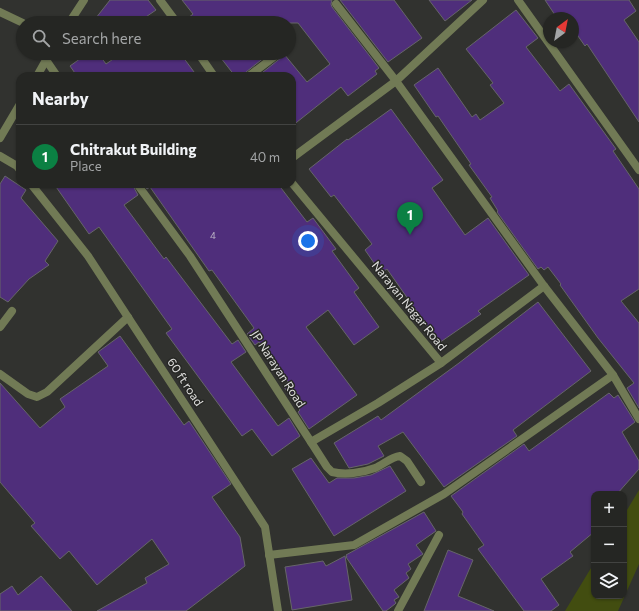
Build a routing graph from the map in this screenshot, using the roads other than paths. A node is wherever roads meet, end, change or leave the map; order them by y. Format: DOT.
graph roads {
  1 [pos="84,0"];
  2 [pos="160,0"];
  3 [pos="483,0"];
  4 [pos="518,0"];
  5 [pos="336,4"];
  6 [pos="0,12"];
  7 [pos="74,16"];
  8 [pos="172,16"];
  9 [pos="16,20"];
  10 [pos="46,60"];
  11 [pos="49,60"];
  12 [pos="203,60"];
  13 [pos="270,60"];
  14 [pos="39,72"];
  15 [pos="55,72"];
  16 [pos="211,72"];
  17 [pos="254,72"];
  18 [pos="396,81"];
  19 [pos="16,111"];
  20 [pos="0,138"];
  21 [pos="296,155"];
  22 [pos="0,156"];
  23 [pos="16,165"];
  24 [pos="639,170"];
  25 [pos="296,187"];
  26 [pos="34,188"];
  27 [pos="140,188"];
  28 [pos="544,286"];
  29 [pos="12,311"];
  30 [pos="128,317"];
  31 [pos="0,327"];
  32 [pos="441,363"];
  33 [pos="0,374"];
  34 [pos="613,375"];
  35 [pos="639,418"];
  36 [pos="311,442"];
  37 [pos="421,482"];
  38 [pos="439,536"];
  39 [pos="269,555"];
  40 [pos="278,611"];
  41 [pos="398,611"];
  1 -- 7 [label="street"];
  2 -- 8 [label="street"];
  3 -- 18 [label="street"];
  4 -- 24 [label="street"];
  5 -- 18 [label="street"];
  6 -- 9 [label="street"];
  10 -- 14 [label="street"];
  11 -- 15 [label="street"];
  12 -- 16 [label="street"];
  13 -- 17 [label="street"];
  18 -- 21 [label="street"];
  18 -- 28 [label="street"];
  19 -- 20 [label="street"];
  22 -- 23 [label="street"];
  25 -- 32 [label="street, Narayan Nagar Road"];
  26 -- 30 [label="street, 60 ft road"];
  27 -- 36 [label="street, JP Narayan Road"];
  28 -- 32 [label="street, Narayan Nagar Road"];
  28 -- 34 [label="street"];
  29 -- 31 [label="street"];
  30 -- 33 [label="street"];
  30 -- 39 [label="street, 60 ft road"];
  32 -- 36 [label="street"];
  34 -- 35 [label="street"];
  34 -- 39 [label="street"];
  36 -- 37 [label="street, JP Narayan Road"];
  38 -- 41 [label="street"];
  39 -- 40 [label="street, 60 ft road"];
}
